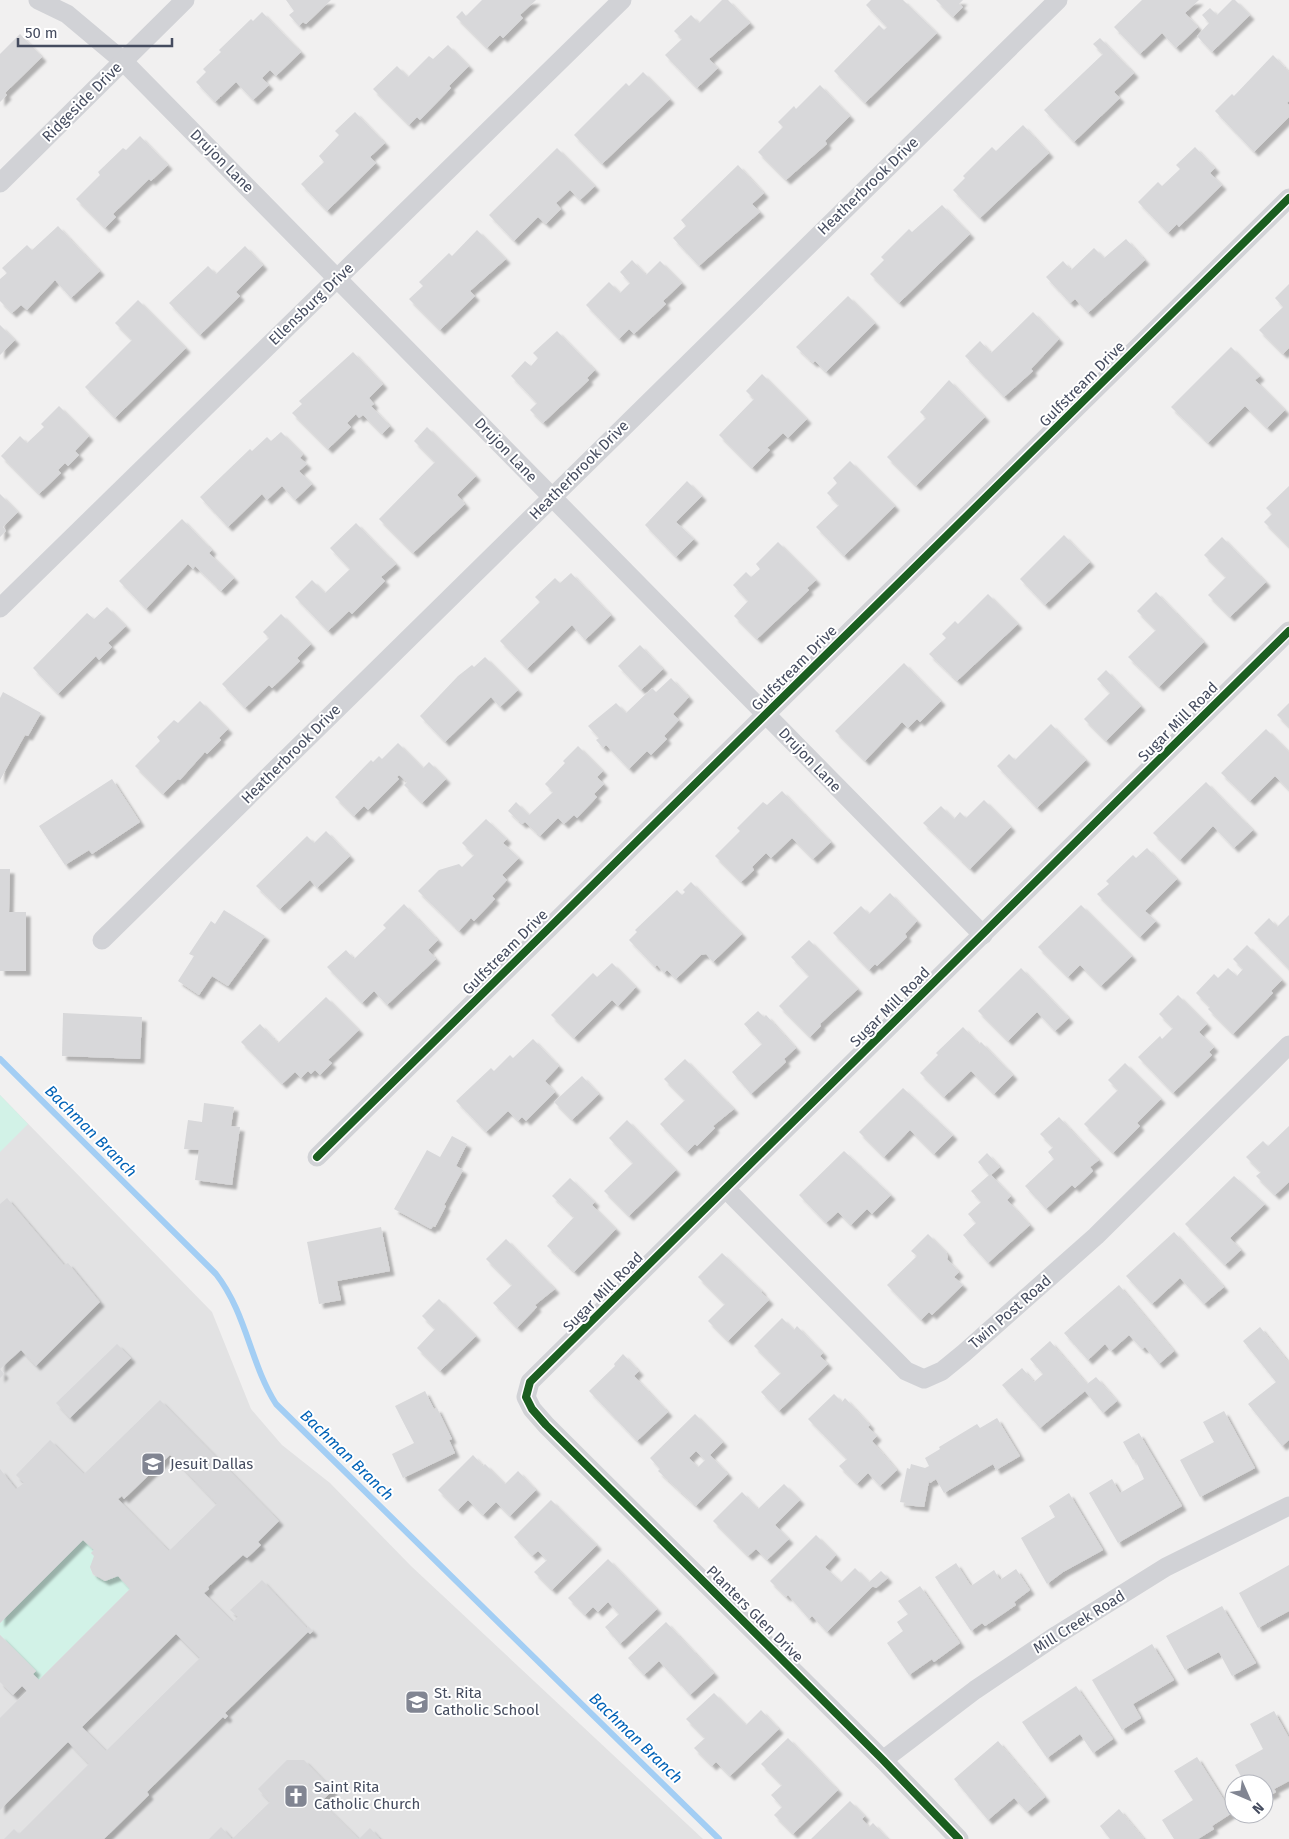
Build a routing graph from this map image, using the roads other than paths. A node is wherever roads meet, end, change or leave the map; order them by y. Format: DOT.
graph roads {
  1 [pos="38,0"];
  2 [pos="185,0"];
  3 [pos="622,0"];
  4 [pos="1058,0"];
  5 [pos="123,61"];
  6 [pos="0,183"];
  7 [pos="1289,198"];
  8 [pos="338,278"];
  9 [pos="552,497"];
  10 [pos="0,608"];
  11 [pos="1289,631"];
  12 [pos="766,715"];
  13 [pos="983,935"];
  14 [pos="102,940"];
  15 [pos="1289,1045"];
  16 [pos="317,1157"];
  17 [pos="726,1189"];
  18 [pos="532,1409"];
  19 [pos="1289,1506"];
  20 [pos="883,1760"];
  21 [pos="959,1839"];
  1 -- 5 [label="street, Drujon Lane"];
  2 -- 5 [label="street, Ridgeside Drive"];
  3 -- 8 [label="street, Ellensburg Drive"];
  4 -- 9 [label="street, Heatherbrook Drive"];
  5 -- 6 [label="street, Ridgeside Drive"];
  5 -- 8 [label="street, Drujon Lane"];
  7 -- 12 [label="street, Gulfstream Drive"];
  8 -- 9 [label="street, Drujon Lane"];
  8 -- 10 [label="street, Ellensburg Drive"];
  9 -- 12 [label="street, Drujon Lane"];
  9 -- 14 [label="street, Heatherbrook Drive"];
  11 -- 13 [label="street, Sugar Mill Road"];
  12 -- 13 [label="street, Drujon Lane"];
  12 -- 16 [label="street, Gulfstream Drive"];
  13 -- 17 [label="street, Sugar Mill Road"];
  15 -- 17 [label="street, Twin Post Road"];
  17 -- 18 [label="street, Sugar Mill Road"];
  18 -- 20 [label="street, Planters Glen Drive"];
  19 -- 20 [label="street, Mill Creek Road"];
  20 -- 21 [label="street, Planters Glen Drive"];
}
